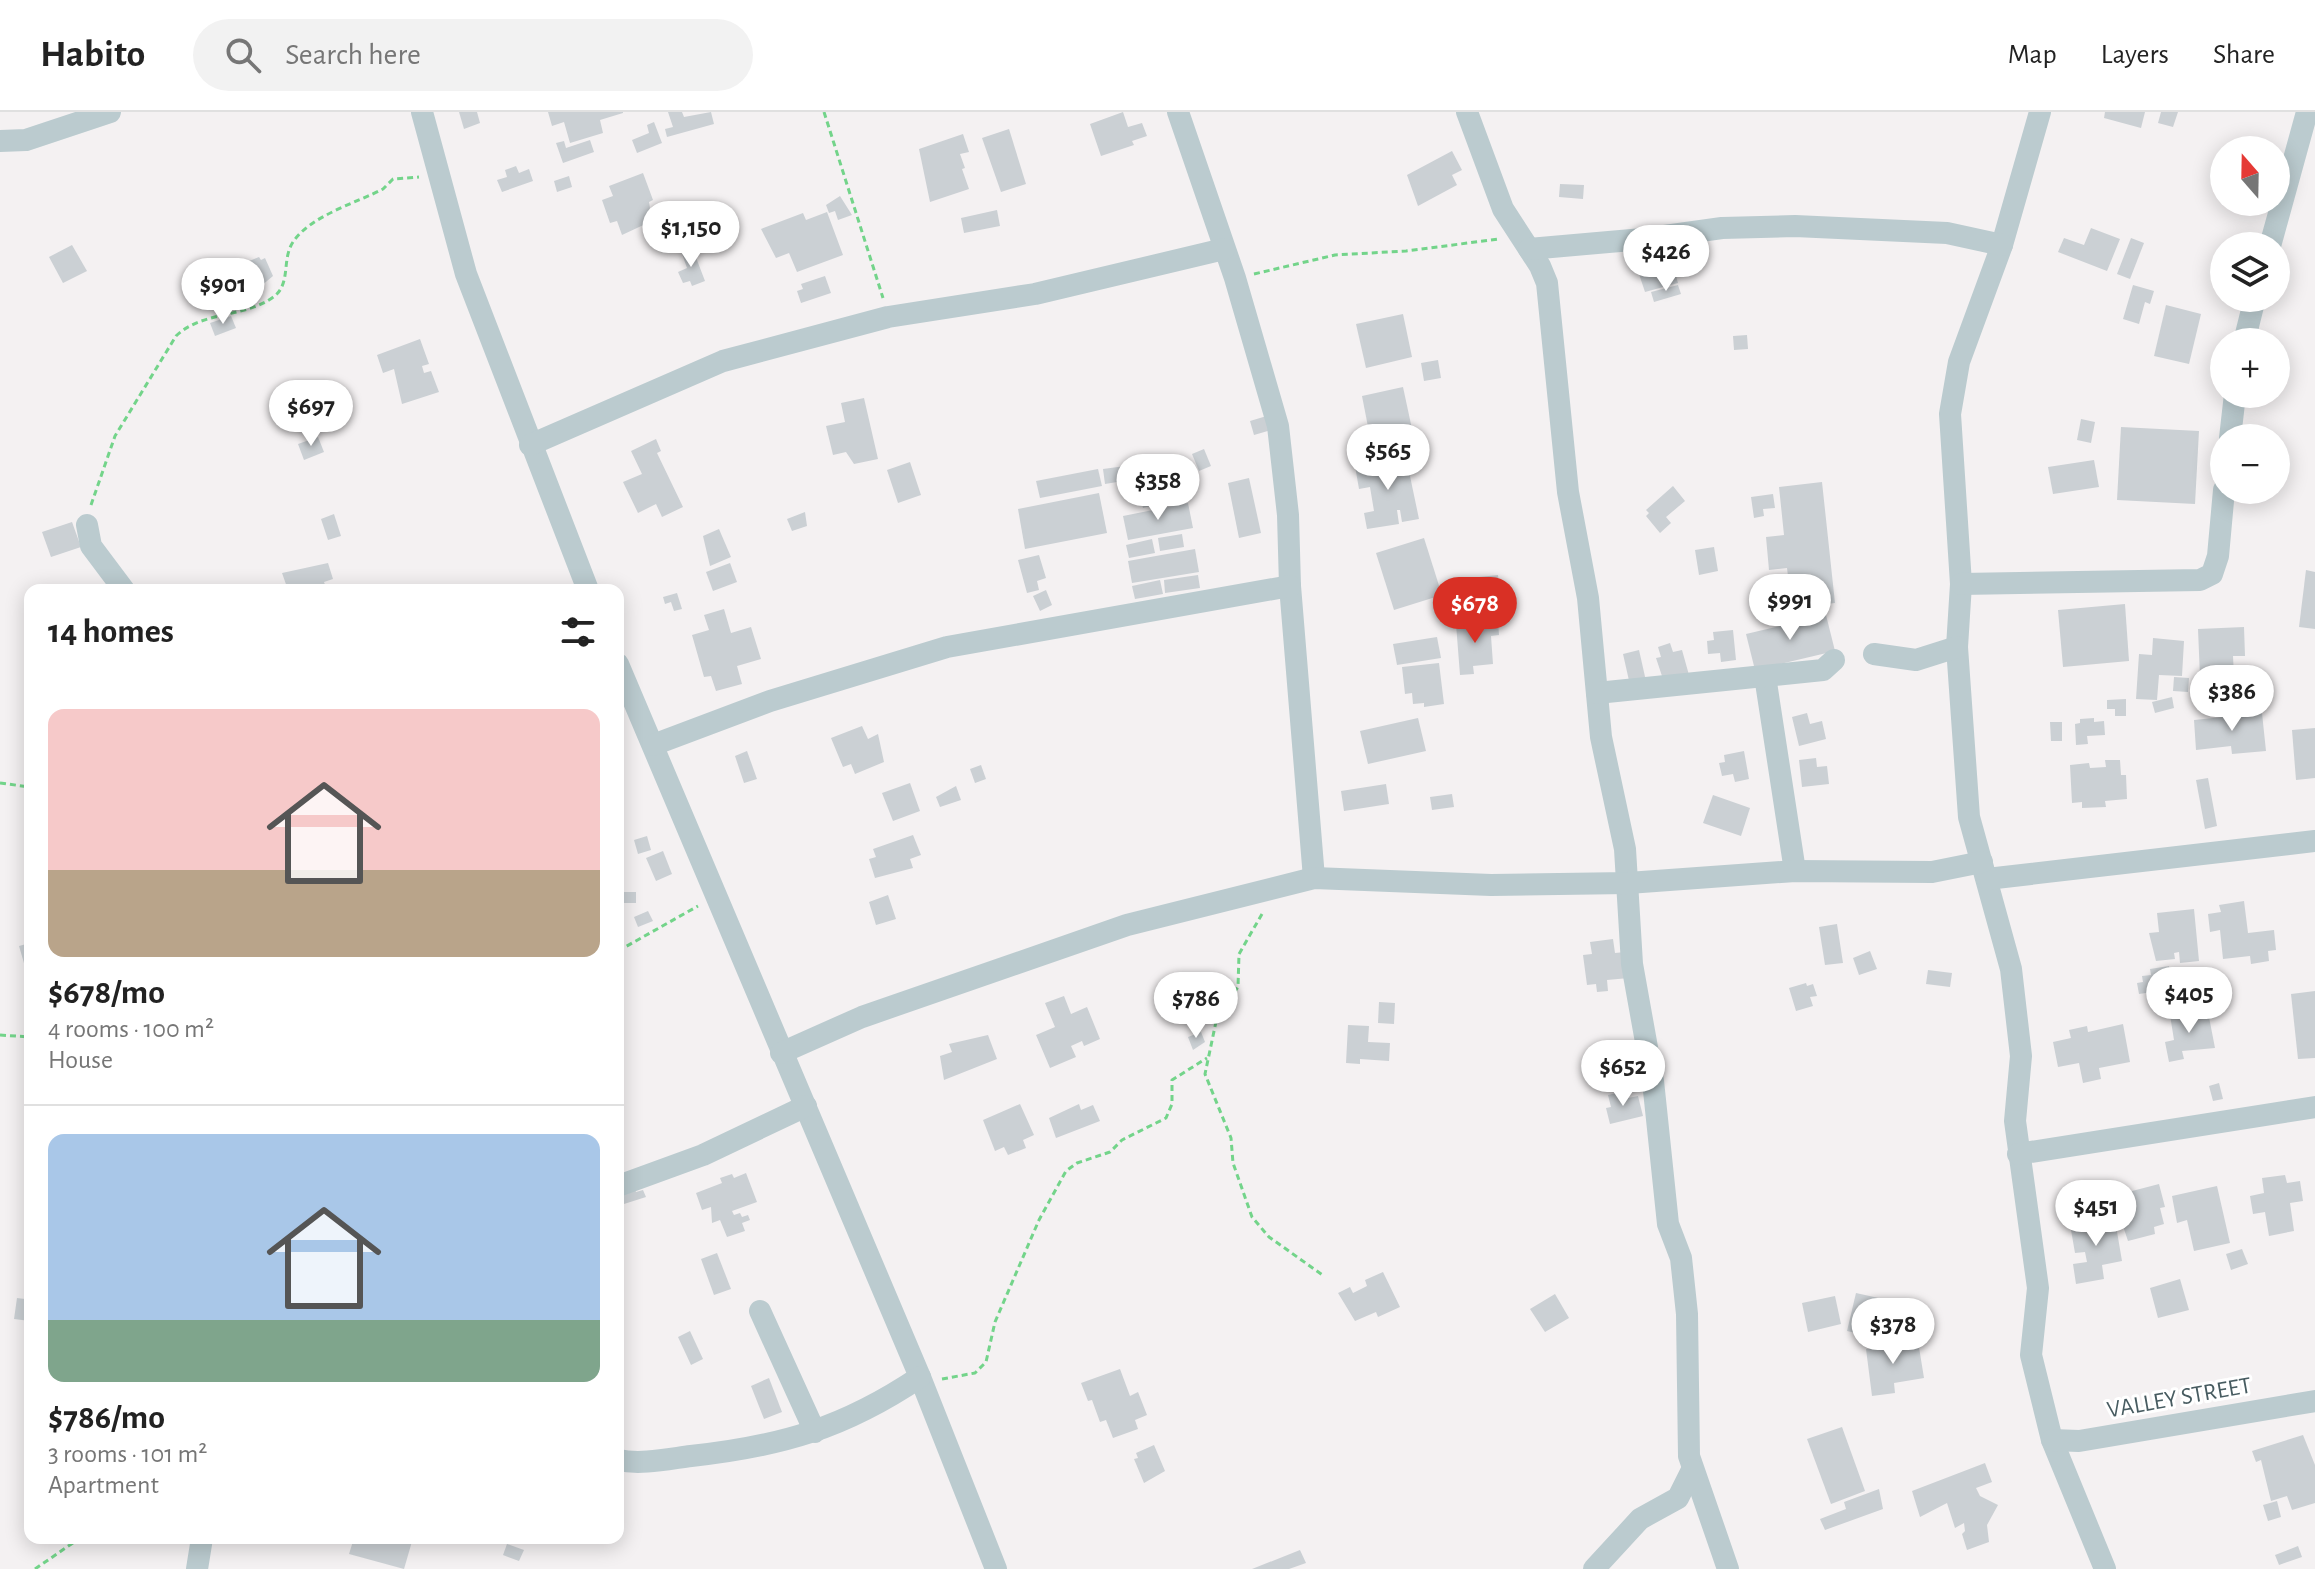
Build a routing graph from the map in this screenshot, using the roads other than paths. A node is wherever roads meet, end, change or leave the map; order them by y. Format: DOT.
graph roads {
  1 [pos="110,112"];
  2 [pos="422,112"];
  3 [pos="1178,112"];
  4 [pos="1467,112"];
  5 [pos="2040,112"];
  6 [pos="2307,112"];
  7 [pos="0,141"];
  8 [pos="2274,232"];
  9 [pos="1524,242"];
  10 [pos="2002,245"];
  11 [pos="1224,249"];
  12 [pos="530,445"];
  13 [pos="2223,504"];
  14 [pos="87,525"];
  15 [pos="120,584"];
  16 [pos="586,584"];
  17 [pos="1961,584"];
  18 [pos="1290,586"];
  19 [pos="1957,647"];
  20 [pos="1874,654"];
  21 [pos="1834,660"];
  22 [pos="1765,676"];
  23 [pos="624,678"];
  24 [pos="1597,693"];
  25 [pos="653,745"];
  26 [pos="2315,841"];
  27 [pos="1795,871"];
  28 [pos="1984,871"];
  29 [pos="1314,878"];
  30 [pos="1628,883"];
  31 [pos="781,1053"];
  32 [pos="806,1106"];
  33 [pos="2315,1107"];
  34 [pos="2018,1154"];
  35 [pos="624,1184"];
  36 [pos="760,1311"];
  37 [pos="921,1380"];
  38 [pos="2315,1401"];
  39 [pos="815,1432"];
  40 [pos="2052,1440"];
  41 [pos="624,1460"];
  42 [pos="1692,1470"];
  43 [pos="201,1544"];
  44 [pos="197,1569"];
  45 [pos="996,1569"];
  46 [pos="1594,1569"];
  47 [pos="1728,1569"];
  48 [pos="2105,1569"];
  1 -- 7 [label="street"];
  2 -- 12 [label="street"];
  3 -- 11 [label="street"];
  4 -- 9 [label="street"];
  5 -- 10 [label="street"];
  6 -- 8 [label="street"];
  9 -- 10 [label="street"];
  9 -- 24 [label="street"];
  10 -- 17 [label="street"];
  11 -- 12 [label="street"];
  11 -- 18 [label="street"];
  12 -- 16 [label="street"];
  13 -- 17 [label="street"];
  14 -- 15 [label="street"];
  17 -- 19 [label="street"];
  18 -- 25 [label="street"];
  18 -- 29 [label="street"];
  19 -- 20 [label="street"];
  19 -- 28 [label="street"];
  21 -- 22 [label="street"];
  22 -- 24 [label="street"];
  22 -- 27 [label="street"];
  23 -- 25 [label="street"];
  24 -- 30 [label="street"];
  25 -- 31 [label="street"];
  26 -- 28 [label="street"];
  27 -- 28 [label="street"];
  27 -- 30 [label="street"];
  28 -- 34 [label="street"];
  29 -- 30 [label="street"];
  29 -- 31 [label="street"];
  30 -- 42 [label="street"];
  31 -- 32 [label="street"];
  32 -- 35 [label="street"];
  32 -- 37 [label="street"];
  33 -- 34 [label="street"];
  34 -- 40 [label="street"];
  36 -- 39 [label="street"];
  37 -- 39 [label="street"];
  37 -- 45 [label="street"];
  38 -- 40 [label="street, VALLEY STREET"];
  39 -- 41 [label="street"];
  40 -- 48 [label="street"];
  42 -- 46 [label="street"];
  42 -- 47 [label="street"];
  43 -- 44 [label="street"];
}
